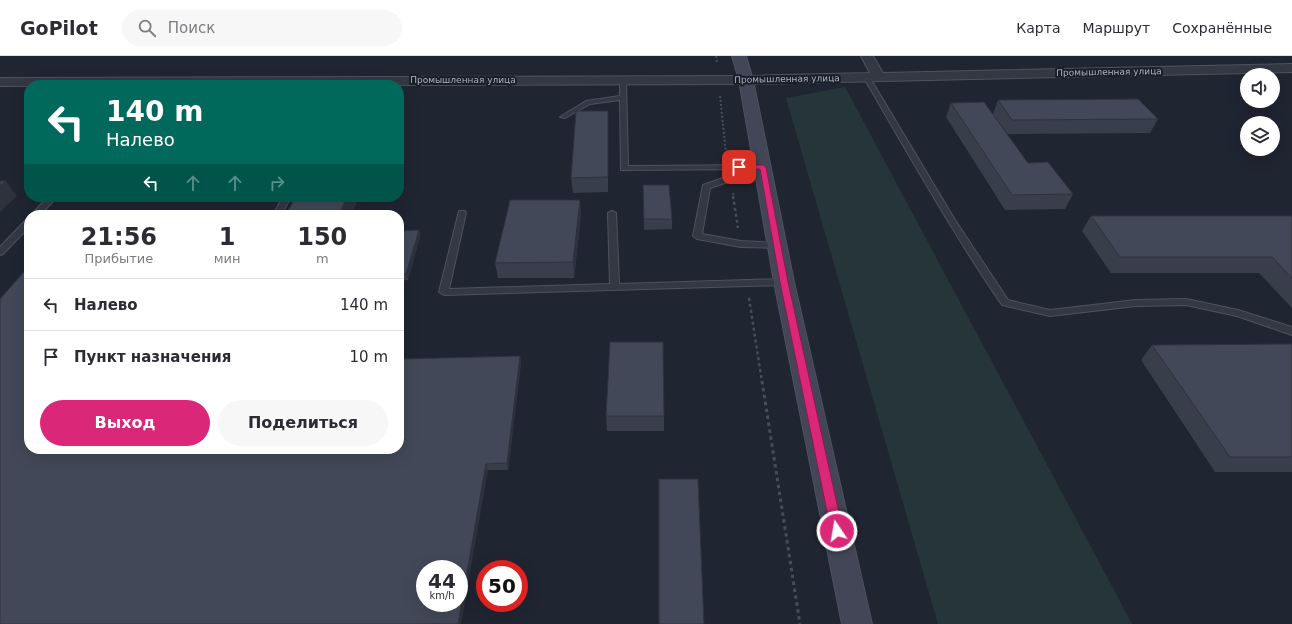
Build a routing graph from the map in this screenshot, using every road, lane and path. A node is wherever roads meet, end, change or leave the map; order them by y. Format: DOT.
graph roads {
  1 [pos="716,56"];
  2 [pos="739,56"];
  3 [pos="867,56"];
  4 [pos="1292,68"];
  5 [pos="873,77"];
  6 [pos="623,80"];
  7 [pos="718,80"];
  8 [pos="746,80"];
  9 [pos="0,82"];
  10 [pos="24,82"];
  11 [pos="404,82"];
  12 [pos="624,98"];
  13 [pos="563,117"];
  14 [pos="763,167"];
  15 [pos="728,168"];
  16 [pos="731,178"];
  17 [pos="48,202"];
  18 [pos="40,210"];
  19 [pos="462,213"];
  20 [pos="612,213"];
  21 [pos="24,227"];
  22 [pos="741,244"];
  23 [pos="777,246"];
  24 [pos="0,252"];
  25 [pos="784,282"];
  26 [pos="746,283"];
  27 [pos="616,287"];
  28 [pos="1292,332"];
  29 [pos="800,624"];
  30 [pos="857,624"];
  1 -- 7 [label="path"];
  2 -- 8 [label="main road"];
  3 -- 5 [label="street"];
  4 -- 5 [label="street, Промышленная улица"];
  5 -- 8 [label="street, Промышленная улица"];
  5 -- 28 [label="lane"];
  6 -- 7 [label="street, Промышленная улица"];
  6 -- 11 [label="street, Промышленная улица"];
  6 -- 12 [label="lane"];
  7 -- 8 [label="street, Промышленная улица"];
  7 -- 15 [label="path"];
  8 -- 14 [label="main road"];
  9 -- 10 [label="street, Промышленная улица"];
  12 -- 13 [label="lane"];
  12 -- 15 [label="lane"];
  14 -- 15 [label="lane"];
  14 -- 16 [label="lane"];
  14 -- 23 [label="main road"];
  16 -- 22 [label="path"];
  16 -- 22 [label="lane"];
  17 -- 18 [label="lane"];
  19 -- 27 [label="lane"];
  20 -- 27 [label="lane"];
  21 -- 24 [label="lane"];
  22 -- 23 [label="lane"];
  23 -- 25 [label="main road"];
  25 -- 26 [label="lane"];
  25 -- 30 [label="main road"];
  26 -- 27 [label="lane"];
  26 -- 29 [label="path"];
}
